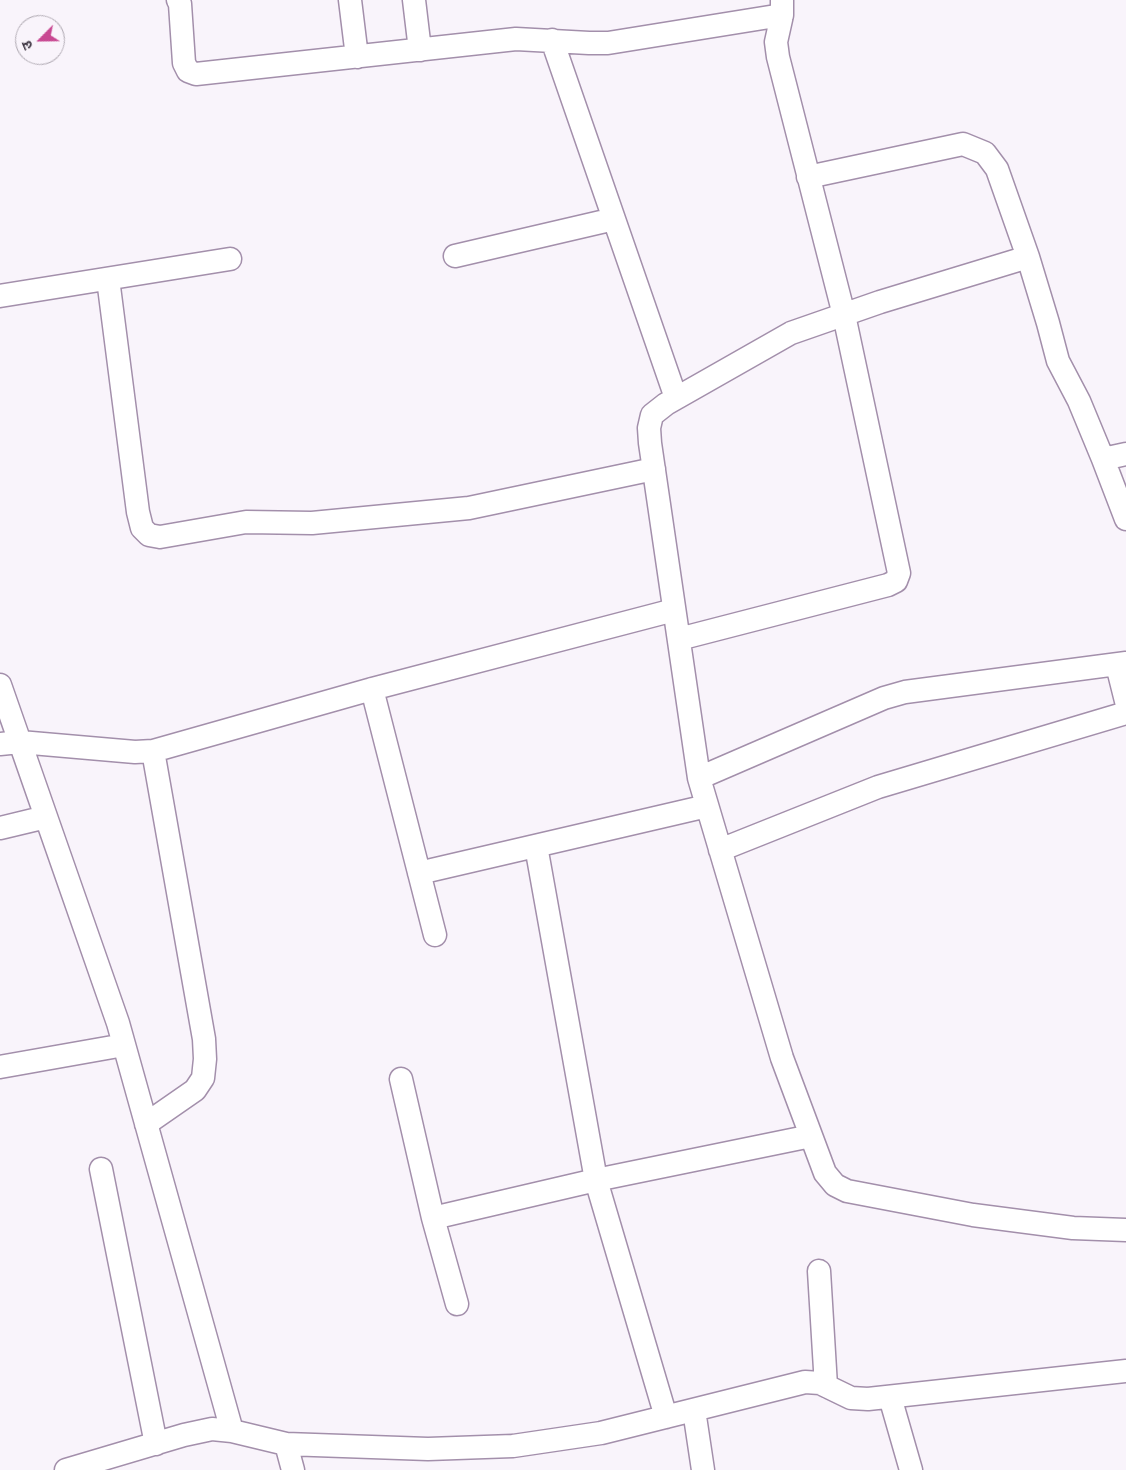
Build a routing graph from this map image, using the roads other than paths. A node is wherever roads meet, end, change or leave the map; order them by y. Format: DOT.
graph roads {
  1 [pos="178,0"];
  2 [pos="350,0"];
  3 [pos="414,0"];
  4 [pos="782,8"];
  5 [pos="552,40"];
  6 [pos="420,50"];
  7 [pos="357,57"];
  8 [pos="808,177"];
  9 [pos="614,219"];
  10 [pos="455,256"];
  11 [pos="1028,257"];
  12 [pos="230,259"];
  13 [pos="108,279"];
  14 [pos="0,296"];
  15 [pos="844,315"];
  16 [pos="676,398"];
  17 [pos="1126,454"];
  18 [pos="1104,459"];
  19 [pos="654,469"];
  20 [pos="1126,519"];
  21 [pos="674,610"];
  22 [pos="679,639"];
  23 [pos="1121,664"];
  24 [pos="0,685"];
  25 [pos="372,690"];
  26 [pos="1126,702"];
  27 [pos="1126,713"];
  28 [pos="10,743"];
  29 [pos="153,751"];
  30 [pos="699,778"];
  31 [pos="707,806"];
  32 [pos="46,817"];
  33 [pos="0,828"];
  34 [pos="536,846"];
  35 [pos="720,850"];
  36 [pos="419,873"];
  37 [pos="435,935"];
  38 [pos="124,1045"];
  39 [pos="0,1066"];
  40 [pos="401,1079"];
  41 [pos="146,1124"];
  42 [pos="811,1136"];
  43 [pos="101,1168"];
  44 [pos="596,1180"];
  45 [pos="433,1218"];
  46 [pos="1126,1230"];
  47 [pos="819,1271"];
  48 [pos="457,1304"];
  49 [pos="1126,1371"];
  50 [pos="826,1386"];
  51 [pos="890,1397"];
  52 [pos="694,1410"];
  53 [pos="666,1417"];
  54 [pos="232,1431"];
  55 [pos="156,1444"];
  56 [pos="286,1444"];
  57 [pos="66,1470"];
  58 [pos="293,1470"];
  59 [pos="703,1470"];
  60 [pos="911,1470"];
  1 -- 7 [label="street"];
  2 -- 7 [label="street"];
  3 -- 6 [label="street"];
  4 -- 5 [label="street"];
  4 -- 8 [label="street"];
  5 -- 6 [label="street"];
  5 -- 9 [label="street"];
  6 -- 7 [label="street"];
  8 -- 11 [label="street"];
  8 -- 15 [label="street"];
  9 -- 10 [label="street"];
  9 -- 16 [label="street"];
  11 -- 15 [label="street"];
  11 -- 18 [label="street"];
  12 -- 13 [label="street"];
  13 -- 14 [label="street"];
  13 -- 19 [label="street"];
  15 -- 16 [label="street"];
  15 -- 22 [label="street"];
  16 -- 19 [label="street"];
  17 -- 18 [label="street"];
  18 -- 20 [label="street"];
  19 -- 21 [label="street"];
  21 -- 22 [label="street"];
  21 -- 25 [label="street"];
  22 -- 30 [label="street"];
  23 -- 26 [label="street"];
  23 -- 30 [label="street"];
  24 -- 28 [label="street"];
  25 -- 29 [label="street"];
  25 -- 36 [label="street"];
  27 -- 35 [label="street"];
  28 -- 29 [label="street"];
  28 -- 32 [label="street"];
  29 -- 41 [label="street"];
  30 -- 31 [label="street"];
  31 -- 34 [label="street"];
  31 -- 35 [label="street"];
  32 -- 33 [label="street"];
  32 -- 38 [label="street"];
  34 -- 36 [label="street"];
  34 -- 44 [label="street"];
  35 -- 42 [label="street"];
  36 -- 37 [label="street"];
  38 -- 39 [label="street"];
  38 -- 41 [label="street"];
  40 -- 45 [label="street"];
  41 -- 54 [label="street"];
  42 -- 44 [label="street"];
  42 -- 46 [label="street"];
  43 -- 55 [label="street"];
  44 -- 45 [label="street"];
  44 -- 53 [label="street"];
  45 -- 48 [label="street"];
  47 -- 50 [label="street"];
  49 -- 51 [label="street"];
  50 -- 51 [label="street"];
  50 -- 52 [label="street"];
  51 -- 60 [label="street"];
  52 -- 53 [label="street"];
  52 -- 59 [label="street"];
  53 -- 56 [label="street"];
  54 -- 55 [label="street"];
  54 -- 56 [label="street"];
  55 -- 57 [label="street"];
  56 -- 58 [label="street"];
}
